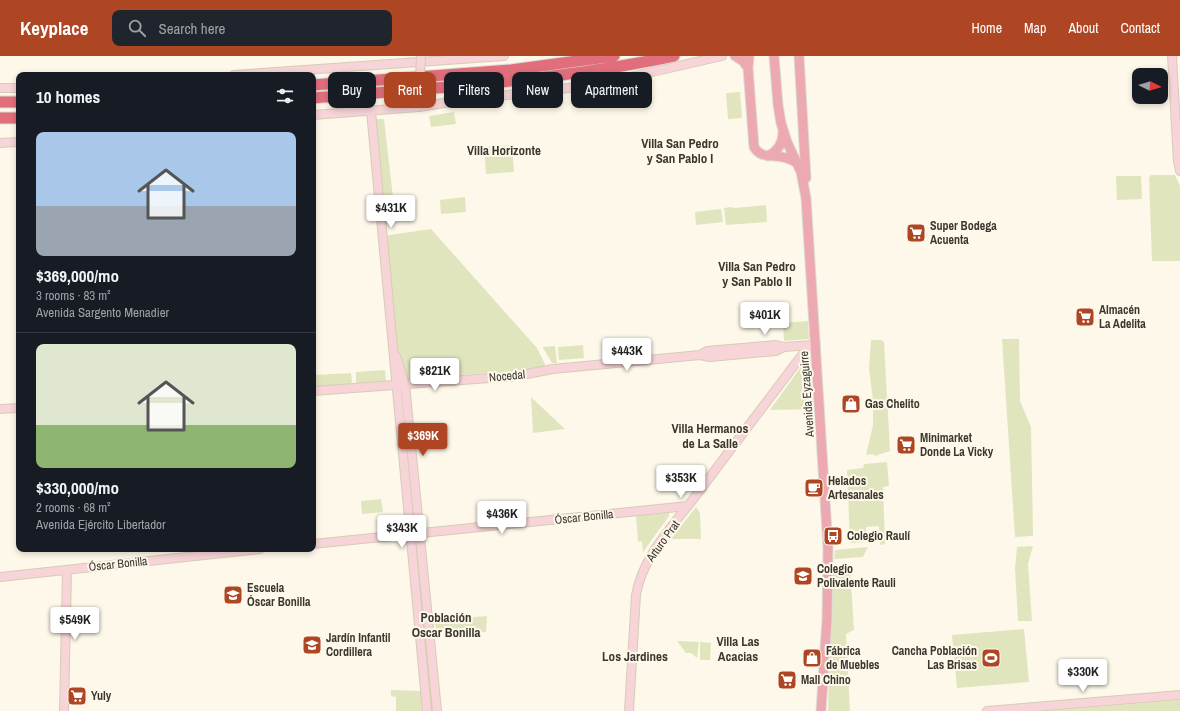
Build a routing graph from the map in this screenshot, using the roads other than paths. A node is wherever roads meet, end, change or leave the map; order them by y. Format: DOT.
graph roads {
  1 [pos="422,56"];
  2 [pos="504,56"];
  3 [pos="614,56"];
  4 [pos="674,56"];
  5 [pos="722,56"];
  6 [pos="735,56"];
  7 [pos="749,56"];
  8 [pos="774,56"];
  9 [pos="799,56"];
  10 [pos="1172,56"];
  11 [pos="462,57"];
  12 [pos="748,68"];
  13 [pos="272,72"];
  14 [pos="421,72"];
  15 [pos="316,84"];
  16 [pos="0,88"];
  17 [pos="16,88"];
  18 [pos="316,98"];
  19 [pos="0,102"];
  20 [pos="16,102"];
  21 [pos="436,102"];
  22 [pos="388,108"];
  23 [pos="370,111"];
  24 [pos="316,115"];
  25 [pos="0,118"];
  26 [pos="16,118"];
  27 [pos="803,129"];
  28 [pos="783,132"];
  29 [pos="16,142"];
  30 [pos="0,143"];
  31 [pos="768,156"];
  32 [pos="797,163"];
  33 [pos="1180,171"];
  34 [pos="806,198"];
  35 [pos="816,345"];
  36 [pos="401,384"];
  37 [pos="316,391"];
  38 [pos="16,408"];
  39 [pos="0,409"];
  40 [pos="688,506"];
  41 [pos="420,533"];
  42 [pos="411,534"];
  43 [pos="316,544"];
  44 [pos="232,552"];
  45 [pos="67,570"];
  46 [pos="0,577"];
  47 [pos="1180,695"];
  48 [pos="64,711"];
  49 [pos="427,711"];
  50 [pos="437,711"];
  51 [pos="629,711"];
  52 [pos="822,711"];
  53 [pos="987,711"];
  1 -- 14 [label="main road, bridge"];
  2 -- 11 [label="main road"];
  3 -- 15 [label="highway"];
  4 -- 18 [label="highway"];
  5 -- 21 [label="main road"];
  6 -- 12 [label="main road"];
  7 -- 12 [label="main road"];
  8 -- 28 [label="main road, Avenida Eyzaguirre"];
  9 -- 27 [label="main road"];
  10 -- 33 [label="main road"];
  11 -- 13 [label="main road"];
  12 -- 31 [label="main road"];
  16 -- 17 [label="main road"];
  19 -- 20 [label="highway"];
  22 -- 23 [label="main road"];
  23 -- 24 [label="main road"];
  23 -- 36 [label="main road"];
  25 -- 26 [label="highway"];
  27 -- 28 [label="main road"];
  27 -- 34 [label="main road"];
  28 -- 31 [label="main road"];
  28 -- 32 [label="main road, Avenida Eyzaguirre"];
  29 -- 30 [label="main road"];
  31 -- 32 [label="main road"];
  32 -- 34 [label="main road, Avenida Eyzaguirre"];
  34 -- 35 [label="main road, Avenida Eyzaguirre"];
  35 -- 36 [label="main road, Nocedal"];
  35 -- 40 [label="main road, Arturo Prat"];
  35 -- 52 [label="main road, Avenida Eyzaguirre"];
  36 -- 37 [label="main road, Nocedal"];
  36 -- 41 [label="main road"];
  36 -- 42 [label="main road"];
  38 -- 39 [label="main road"];
  40 -- 41 [label="main road, Óscar Bonilla"];
  40 -- 51 [label="main road, Arturo Prat"];
  41 -- 42 [label="main road, Óscar Bonilla"];
  41 -- 50 [label="main road"];
  42 -- 43 [label="main road, Óscar Bonilla"];
  42 -- 49 [label="main road"];
  44 -- 45 [label="main road, Óscar Bonilla"];
  45 -- 46 [label="main road, Óscar Bonilla"];
  45 -- 48 [label="main road"];
  47 -- 53 [label="main road"];
}
